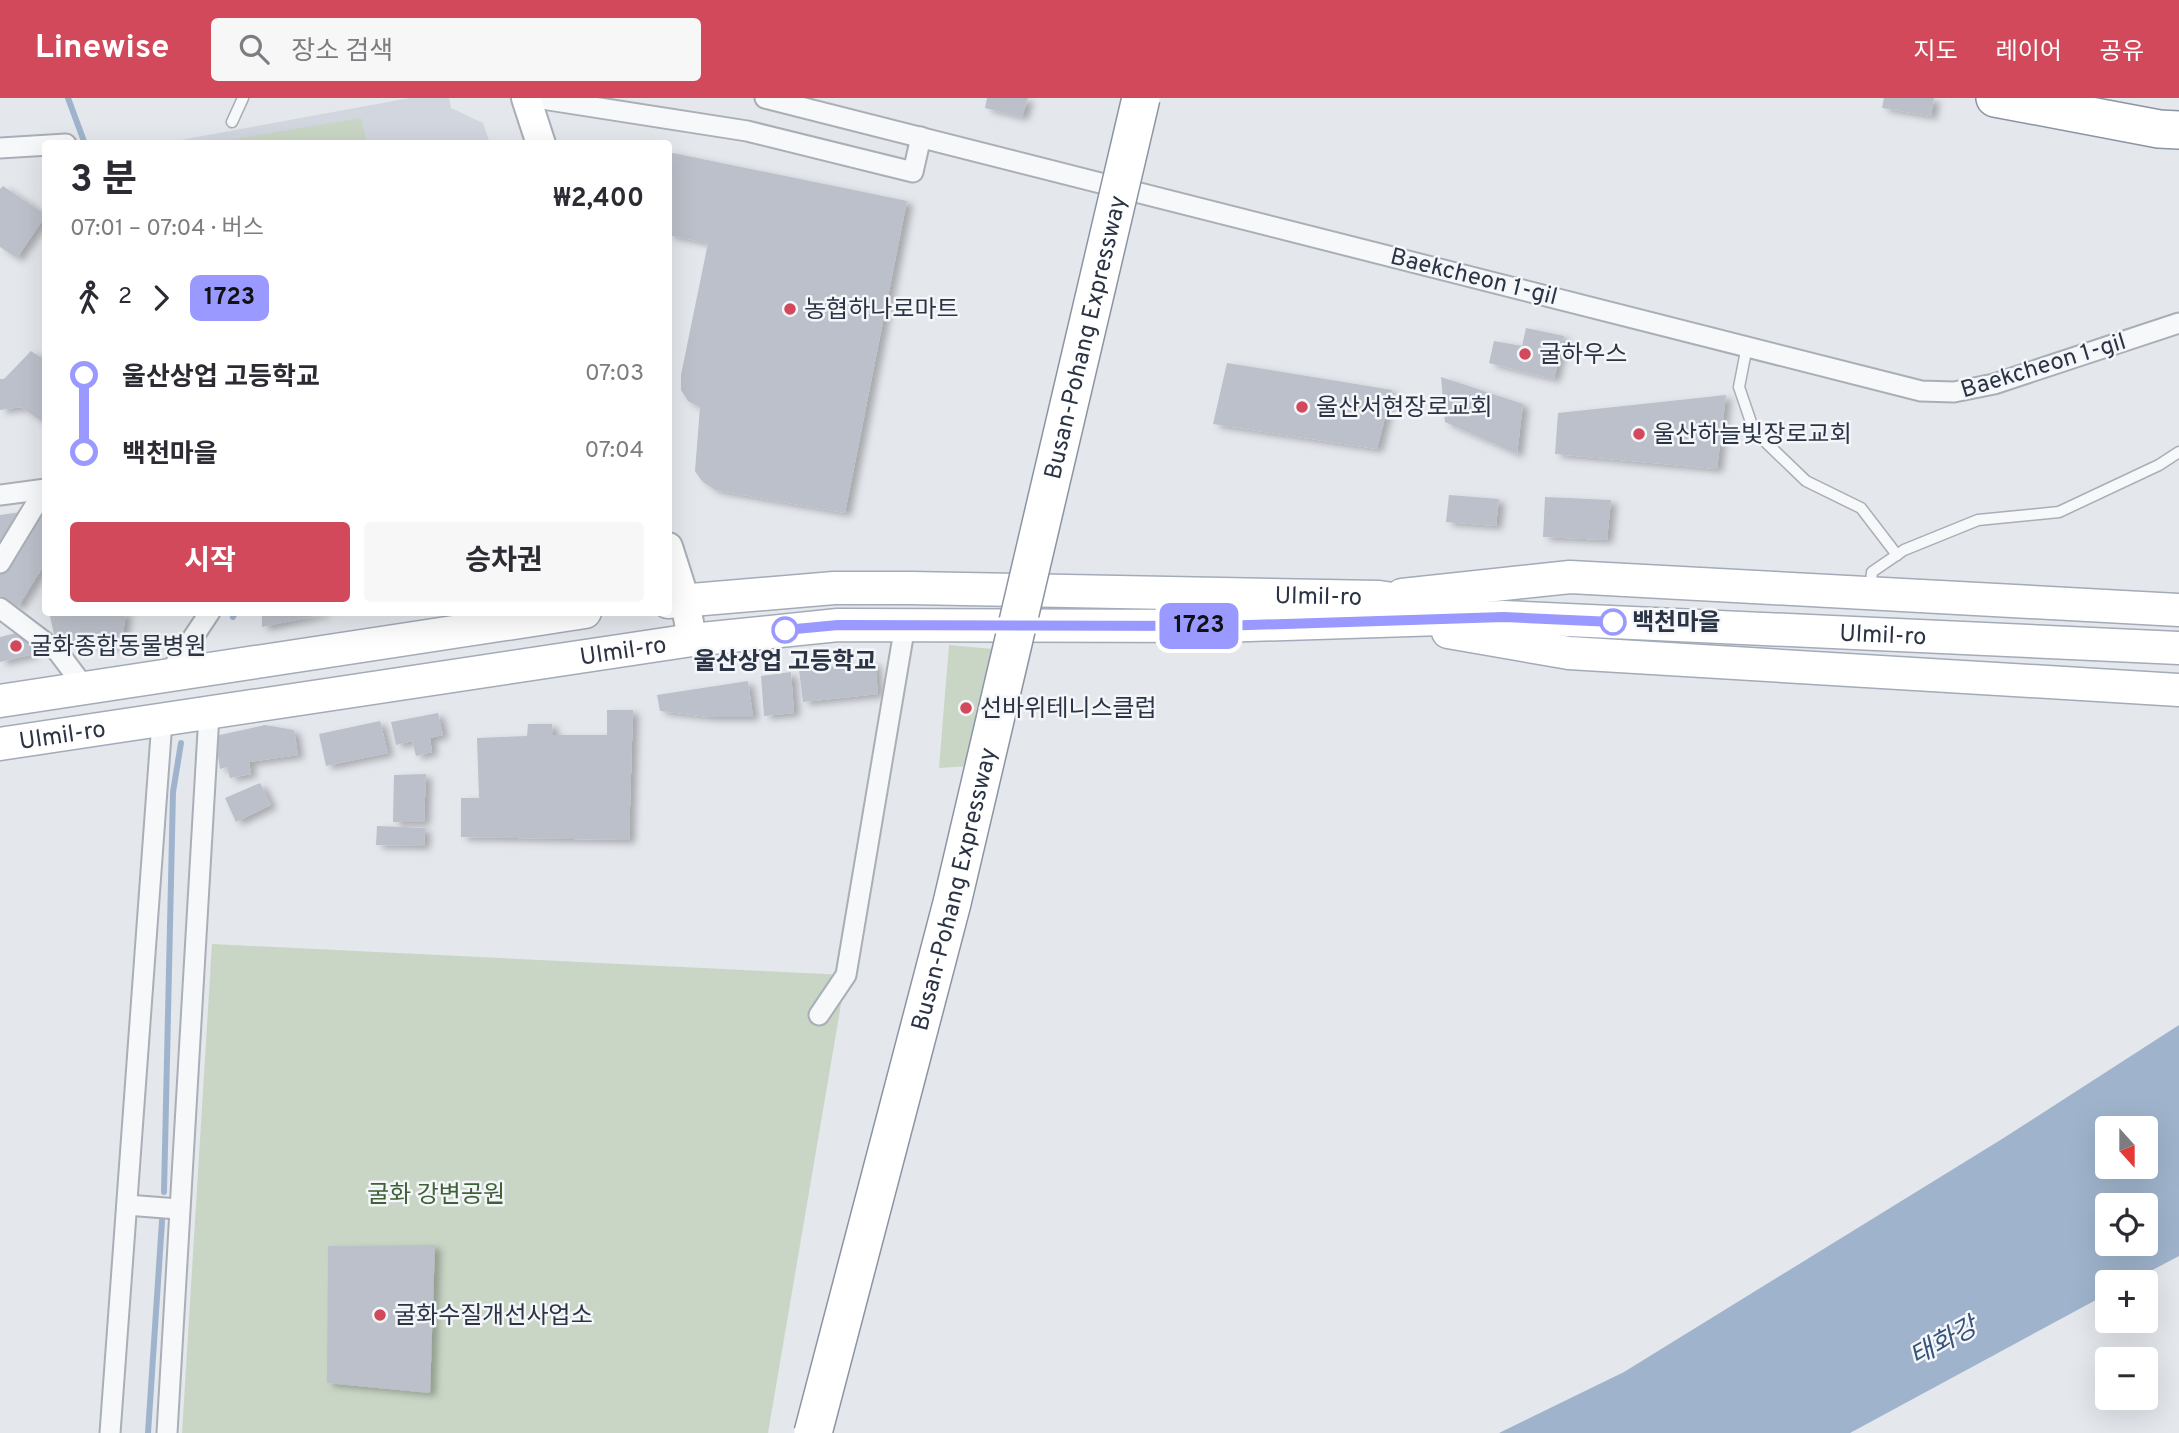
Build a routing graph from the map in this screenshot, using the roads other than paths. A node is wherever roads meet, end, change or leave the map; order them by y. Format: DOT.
graph roads {
  1 [pos="243,98"];
  2 [pos="526,98"];
  3 [pos="536,98"];
  4 [pos="765,98"];
  5 [pos="1129,98"];
  6 [pos="1141,98"];
  7 [pos="1163,98"];
  8 [pos="1995,98"];
  9 [pos="232,122"];
  10 [pos="2142,126"];
  11 [pos="2179,130"];
  12 [pos="921,136"];
  13 [pos="540,140"];
  14 [pos="42,145"];
  15 [pos="0,148"];
  16 [pos="2179,157"];
  17 [pos="1112,223"];
  18 [pos="2179,323"];
  19 [pos="1747,346"];
  20 [pos="2179,452"];
  21 [pos="42,489"];
  22 [pos="42,494"];
  23 [pos="0,495"];
  24 [pos="1896,555"];
  25 [pos="0,563"];
  26 [pos="672,571"];
  27 [pos="1870,593"];
  28 [pos="677,601"];
  29 [pos="0,608"];
  30 [pos="1380,609"];
  31 [pos="2179,611"];
  32 [pos="207,616"];
  33 [pos="559,616"];
  34 [pos="905,625"];
  35 [pos="692,640"];
  36 [pos="2179,648"];
  37 [pos="168,675"];
  38 [pos="85,688"];
  39 [pos="2179,690"];
  40 [pos="0,701"];
  41 [pos="209,714"];
  42 [pos="162,721"];
  43 [pos="0,744"];
  44 [pos="820,1015"];
  45 [pos="127,1205"];
  46 [pos="178,1209"];
  47 [pos="110,1433"];
  48 [pos="167,1433"];
  49 [pos="813,1433"];
  50 [pos="838,1433"];
  1 -- 9 [label="lane"];
  2 -- 13 [label="main road"];
  3 -- 12 [label="street"];
  4 -- 12 [label="street, Baekcheon 1-gil"];
  5 -- 17 [label="highway, bridge"];
  6 -- 17 [label="highway, Busan-Pohang Expressway, bridge"];
  7 -- 50 [label="highway, Busan-Pohang Expressway"];
  8 -- 10 [label="highway"];
  10 -- 11 [label="highway"];
  10 -- 16 [label="highway"];
  12 -- 19 [label="street, Baekcheon 1-gil"];
  14 -- 15 [label="street"];
  17 -- 49 [label="highway, Busan-Pohang Expressway, bridge"];
  18 -- 19 [label="street, Baekcheon 1-gil"];
  19 -- 24 [label="lane"];
  20 -- 24 [label="lane"];
  21 -- 23 [label="street"];
  22 -- 25 [label="street"];
  24 -- 27 [label="lane"];
  26 -- 28 [label="main road"];
  27 -- 30 [label="main road"];
  27 -- 31 [label="main road"];
  28 -- 30 [label="main road, Ulmil-ro"];
  28 -- 35 [label="main road"];
  29 -- 38 [label="street"];
  30 -- 34 [label="main road, Ulmil-ro"];
  30 -- 36 [label="main road, Ulmil-ro"];
  30 -- 39 [label="main road"];
  32 -- 37 [label="street"];
  33 -- 37 [label="main road, Ulmil-ro"];
  34 -- 35 [label="main road, Ulmil-ro"];
  34 -- 44 [label="street"];
  35 -- 41 [label="main road, Ulmil-ro"];
  37 -- 38 [label="main road, Ulmil-ro"];
  38 -- 40 [label="main road, Ulmil-ro"];
  41 -- 42 [label="main road, Ulmil-ro"];
  41 -- 46 [label="street"];
  42 -- 43 [label="main road, Ulmil-ro"];
  42 -- 45 [label="street"];
  45 -- 46 [label="street"];
  45 -- 47 [label="street"];
  46 -- 48 [label="street"];
}
